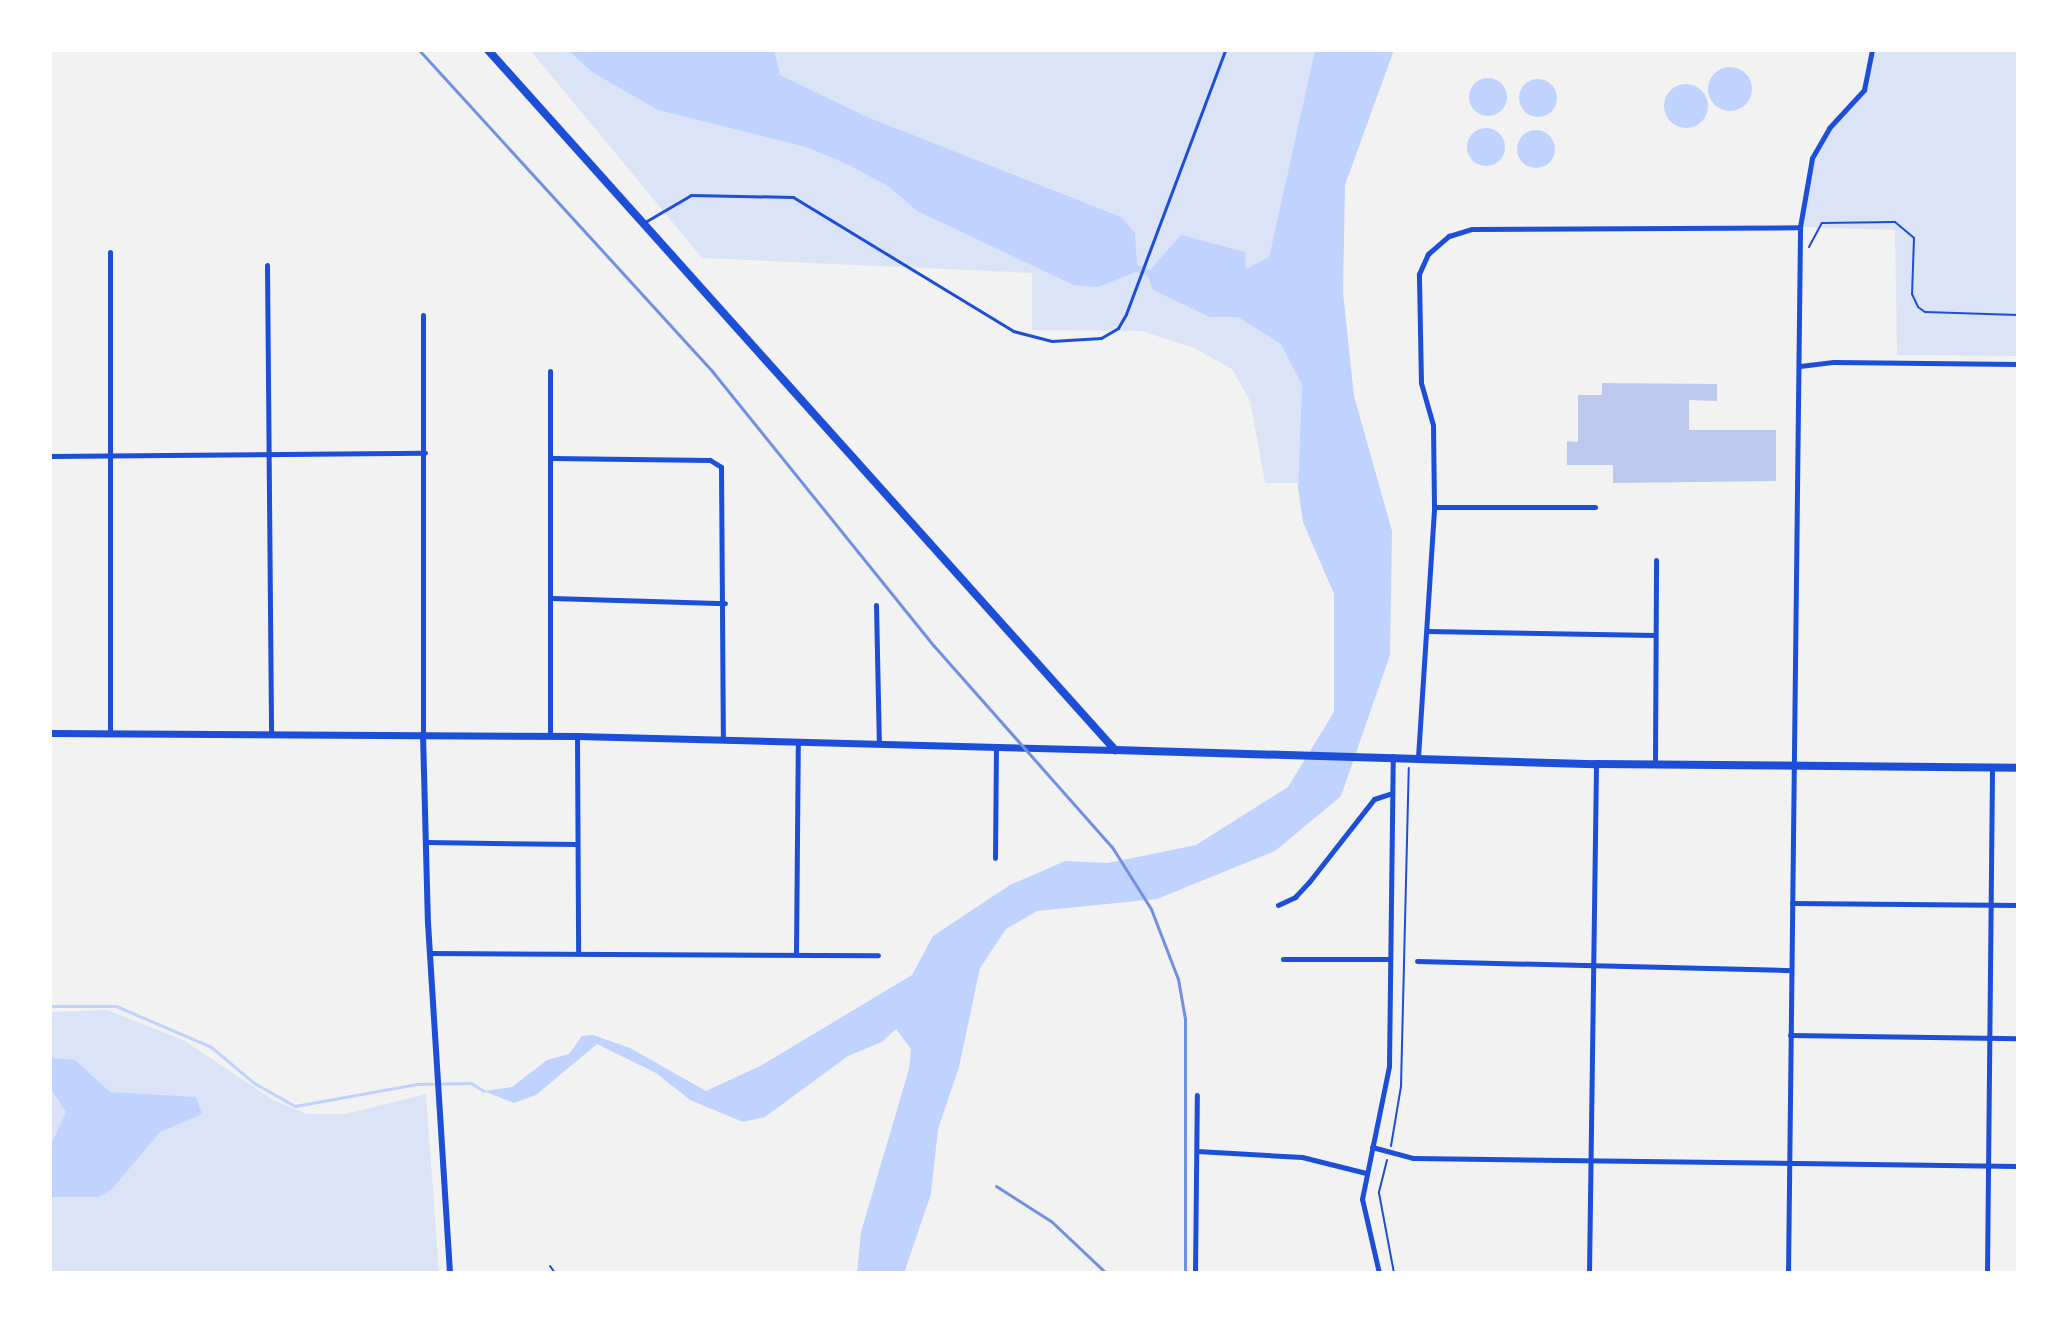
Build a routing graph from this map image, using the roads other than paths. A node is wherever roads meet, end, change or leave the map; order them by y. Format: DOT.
graph roads {
  1 [pos="488,50"];
  2 [pos="1225,50"];
  3 [pos="1872,50"];
  4 [pos="645,222"];
  5 [pos="1800,227"];
  6 [pos="110,252"];
  7 [pos="267,265"];
  8 [pos="423,315"];
  9 [pos="2018,364"];
  10 [pos="1800,366"];
  11 [pos="550,371"];
  12 [pos="425,453"];
  13 [pos="269,454"];
  14 [pos="112,455"];
  15 [pos="50,456"];
  16 [pos="551,458"];
  17 [pos="1434,507"];
  18 [pos="1595,507"];
  19 [pos="1656,560"];
  20 [pos="552,598"];
  21 [pos="725,603"];
  22 [pos="876,605"];
  23 [pos="1427,631"];
  24 [pos="1655,635"];
  25 [pos="271,732"];
  26 [pos="50,733"];
  27 [pos="110,734"];
  28 [pos="423,734"];
  29 [pos="550,736"];
  30 [pos="577,736"];
  31 [pos="723,740"];
  32 [pos="798,741"];
  33 [pos="879,743"];
  34 [pos="996,745"];
  35 [pos="1115,750"];
  36 [pos="1393,756"];
  37 [pos="1418,757"];
  38 [pos="1596,764"];
  39 [pos="1655,764"];
  40 [pos="1793,767"];
  41 [pos="1992,768"];
  42 [pos="2018,768"];
  43 [pos="1392,793"];
  44 [pos="425,842"];
  45 [pos="577,844"];
  46 [pos="995,858"];
  47 [pos="1792,903"];
  48 [pos="1278,905"];
  49 [pos="1991,905"];
  50 [pos="2018,905"];
  51 [pos="430,953"];
  52 [pos="578,953"];
  53 [pos="796,953"];
  54 [pos="878,955"];
  55 [pos="1283,959"];
  56 [pos="1390,959"];
  57 [pos="1417,961"];
  58 [pos="1595,964"];
  59 [pos="1791,970"];
  60 [pos="1790,1035"];
  61 [pos="1990,1038"];
  62 [pos="2018,1038"];
  63 [pos="1197,1095"];
  64 [pos="1372,1147"];
  65 [pos="1197,1151"];
  66 [pos="1591,1161"];
  67 [pos="1788,1165"];
  68 [pos="1989,1165"];
  69 [pos="2018,1166"];
  70 [pos="1366,1173"];
  71 [pos="450,1273"];
  72 [pos="1195,1273"];
  73 [pos="1379,1273"];
  74 [pos="1589,1273"];
  75 [pos="1788,1273"];
  76 [pos="1987,1273"];
  1 -- 4 [label="main road"];
  2 -- 4 [label="lane"];
  3 -- 5 [label="street"];
  4 -- 35 [label="main road"];
  5 -- 10 [label="street"];
  5 -- 17 [label="street"];
  6 -- 14 [label="street"];
  7 -- 13 [label="street"];
  8 -- 12 [label="street"];
  9 -- 10 [label="street"];
  10 -- 40 [label="street"];
  11 -- 16 [label="street"];
  12 -- 13 [label="street"];
  12 -- 28 [label="street"];
  13 -- 14 [label="street"];
  13 -- 25 [label="street"];
  14 -- 15 [label="street"];
  14 -- 27 [label="street"];
  16 -- 20 [label="street"];
  16 -- 21 [label="street"];
  17 -- 18 [label="street"];
  17 -- 23 [label="street"];
  19 -- 24 [label="street"];
  20 -- 21 [label="street"];
  20 -- 29 [label="street"];
  21 -- 31 [label="street"];
  22 -- 33 [label="street"];
  23 -- 24 [label="street"];
  23 -- 37 [label="street"];
  24 -- 39 [label="street"];
  25 -- 27 [label="main road"];
  25 -- 28 [label="main road"];
  26 -- 27 [label="main road"];
  28 -- 29 [label="main road"];
  28 -- 44 [label="street"];
  29 -- 30 [label="main road"];
  30 -- 31 [label="main road"];
  30 -- 45 [label="street"];
  31 -- 32 [label="main road"];
  32 -- 33 [label="main road"];
  32 -- 53 [label="street"];
  33 -- 34 [label="main road"];
  34 -- 35 [label="main road"];
  34 -- 46 [label="street"];
  35 -- 36 [label="main road"];
  36 -- 37 [label="main road"];
  36 -- 43 [label="street"];
  37 -- 38 [label="main road"];
  38 -- 39 [label="main road"];
  38 -- 58 [label="street"];
  39 -- 40 [label="main road"];
  40 -- 41 [label="main road"];
  40 -- 47 [label="street"];
  41 -- 42 [label="main road"];
  41 -- 49 [label="street"];
  43 -- 48 [label="street"];
  43 -- 56 [label="street"];
  44 -- 45 [label="street"];
  44 -- 51 [label="street"];
  45 -- 52 [label="street"];
  47 -- 49 [label="street"];
  47 -- 59 [label="street"];
  49 -- 50 [label="street"];
  49 -- 61 [label="street"];
  51 -- 52 [label="street"];
  51 -- 71 [label="street"];
  52 -- 53 [label="street"];
  53 -- 54 [label="street"];
  55 -- 56 [label="street"];
  56 -- 64 [label="street"];
  57 -- 58 [label="street"];
  58 -- 59 [label="street"];
  58 -- 66 [label="street"];
  59 -- 60 [label="street"];
  60 -- 61 [label="street"];
  60 -- 67 [label="street"];
  61 -- 62 [label="street"];
  61 -- 68 [label="street"];
  63 -- 65 [label="street"];
  64 -- 66 [label="street"];
  64 -- 70 [label="street"];
  65 -- 70 [label="street"];
  65 -- 72 [label="street"];
  66 -- 67 [label="street"];
  66 -- 74 [label="street"];
  67 -- 68 [label="street"];
  67 -- 75 [label="street"];
  68 -- 69 [label="street"];
  68 -- 76 [label="street"];
  70 -- 73 [label="street"];
}
